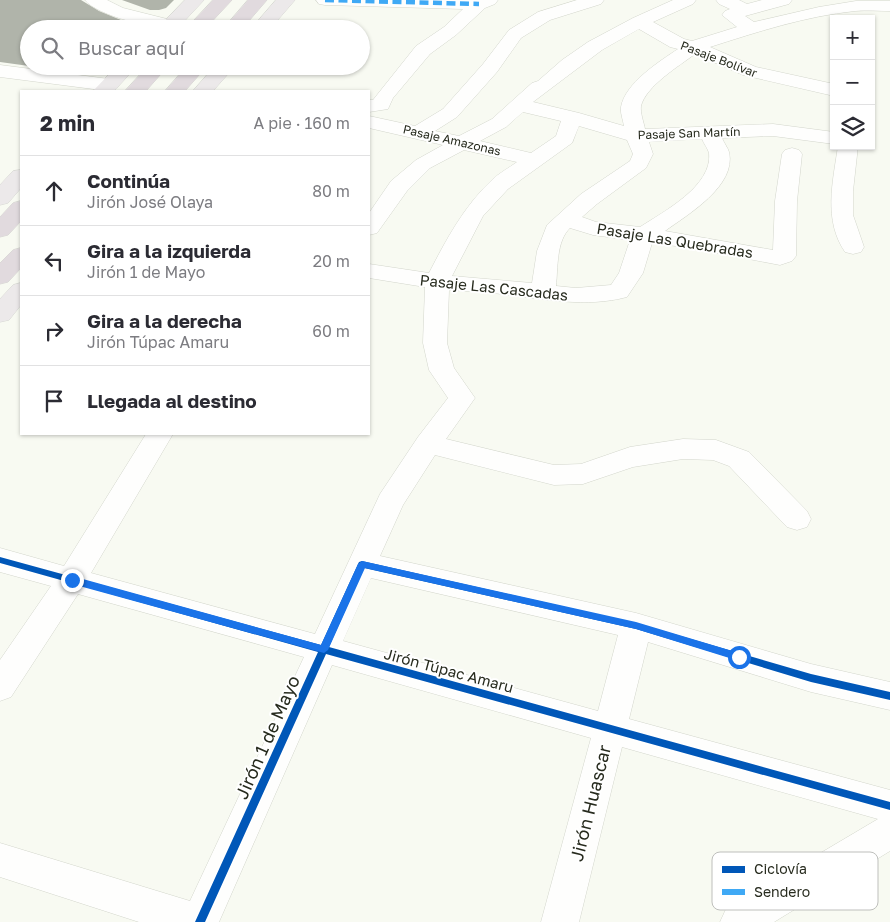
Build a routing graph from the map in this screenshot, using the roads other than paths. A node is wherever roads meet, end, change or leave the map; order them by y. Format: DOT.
graph roads {
  1 [pos="94,0"];
  2 [pos="195,0"];
  3 [pos="223,0"];
  4 [pos="258,0"];
  5 [pos="286,0"];
  6 [pos="325,0"];
  7 [pos="595,0"];
  8 [pos="725,0"];
  9 [pos="783,0"];
  10 [pos="484,2"];
  11 [pos="676,2"];
  12 [pos="852,3"];
  13 [pos="890,6"];
  14 [pos="748,19"];
  15 [pos="144,20"];
  16 [pos="174,20"];
  17 [pos="204,20"];
  18 [pos="240,20"];
  19 [pos="268,20"];
  20 [pos="639,22"];
  21 [pos="693,47"];
  22 [pos="0,70"];
  23 [pos="20,73"];
  24 [pos="29,75"];
  25 [pos="119,75"];
  26 [pos="150,75"];
  27 [pos="190,75"];
  28 [pos="218,75"];
  29 [pos="0,83"];
  30 [pos="106,88"];
  31 [pos="830,89"];
  32 [pos="53,90"];
  33 [pos="136,90"];
  34 [pos="176,90"];
  35 [pos="204,90"];
  36 [pos="518,105"];
  37 [pos="370,106"];
  38 [pos="572,117"];
  39 [pos="370,122"];
  40 [pos="420,132"];
  41 [pos="710,133"];
  42 [pos="636,136"];
  43 [pos="830,137"];
  44 [pos="463,142"];
  45 [pos="847,150"];
  46 [pos="792,154"];
  47 [pos="535,160"];
  48 [pos="20,177"];
  49 [pos="0,198"];
  50 [pos="20,209"];
  51 [pos="566,219"];
  52 [pos="370,227"];
  53 [pos="0,230"];
  54 [pos="642,236"];
  55 [pos="853,247"];
  56 [pos="20,256"];
  57 [pos="370,271"];
  58 [pos="0,277"];
  59 [pos="438,282"];
  60 [pos="20,291"];
  61 [pos="543,292"];
  62 [pos="0,314"];
  63 [pos="159,435"];
  64 [pos="428,444"];
  65 [pos="798,519"];
  66 [pos="0,560"];
  67 [pos="362,564"];
  68 [pos="72,580"];
  69 [pos="636,626"];
  70 [pos="324,650"];
  71 [pos="0,687"];
  72 [pos="890,696"];
  73 [pos="608,728"];
  74 [pos="890,806"];
  75 [pos="890,831"];
  76 [pos="855,852"];
  77 [pos="0,860"];
  78 [pos="759,910"];
  79 [pos="198,922"];
  80 [pos="560,922"];
  81 [pos="739,922"];
  1 -- 15 [label="street"];
  2 -- 16 [label="main road"];
  3 -- 17 [label="highway"];
  4 -- 18 [label="highway"];
  5 -- 19 [label="main road"];
  6 -- 10 [label="street"];
  7 -- 40 [label="street"];
  8 -- 14 [label="street"];
  9 -- 14 [label="street"];
  10 -- 37 [label="street"];
  11 -- 20 [label="street"];
  12 -- 13 [label="street"];
  12 -- 14 [label="street"];
  14 -- 21 [label="street"];
  20 -- 21 [label="street, Pasaje Bolívar"];
  20 -- 36 [label="street"];
  21 -- 31 [label="street, Pasaje Bolívar"];
  21 -- 42 [label="street"];
  22 -- 23 [label="street"];
  24 -- 30 [label="street"];
  25 -- 30 [label="main road"];
  26 -- 33 [label="highway"];
  27 -- 34 [label="highway"];
  28 -- 35 [label="main road"];
  29 -- 32 [label="street"];
  36 -- 38 [label="street, Pasaje San Martín"];
  36 -- 44 [label="street"];
  38 -- 42 [label="street, Pasaje San Martín"];
  38 -- 47 [label="street, Jirón 1 de Mayo"];
  39 -- 40 [label="street, Pasaje Amazonas"];
  40 -- 44 [label="street, Pasaje Amazonas"];
  41 -- 42 [label="street, Pasaje San Martín"];
  41 -- 43 [label="street, Pasaje San Martín"];
  41 -- 54 [label="street"];
  42 -- 51 [label="street"];
  44 -- 47 [label="street, Pasaje Amazonas"];
  44 -- 52 [label="street"];
  45 -- 55 [label="street"];
  46 -- 54 [label="street, Pasaje Las Quebradas"];
  47 -- 59 [label="street, Jirón 1 de Mayo"];
  48 -- 49 [label="main road"];
  50 -- 53 [label="highway"];
  51 -- 54 [label="street, Pasaje Las Quebradas"];
  51 -- 61 [label="street"];
  54 -- 61 [label="street, Pasaje Las Cascadas"];
  56 -- 58 [label="highway"];
  57 -- 59 [label="street, Pasaje Las Cascadas"];
  59 -- 61 [label="street, Pasaje Las Cascadas"];
  59 -- 64 [label="street, Jirón 1 de Mayo"];
  60 -- 62 [label="main road"];
  63 -- 68 [label="street"];
  64 -- 65 [label="street"];
  64 -- 67 [label="street, Jirón 1 de Mayo"];
  66 -- 68 [label="street, Jirón Túpac Amaru"];
  67 -- 69 [label="street"];
  67 -- 70 [label="street, Jirón 1 de Mayo"];
  68 -- 70 [label="street, Jirón Túpac Amaru"];
  68 -- 71 [label="street"];
  69 -- 72 [label="street"];
  69 -- 73 [label="street, Jirón Huascar"];
  70 -- 73 [label="street, Jirón Túpac Amaru"];
  70 -- 79 [label="street, Jirón 1 de Mayo"];
  73 -- 74 [label="street, Jirón Túpac Amaru"];
  73 -- 80 [label="street, Jirón Huascar"];
  75 -- 76 [label="street"];
  77 -- 79 [label="street"];
  78 -- 81 [label="street"];
}
